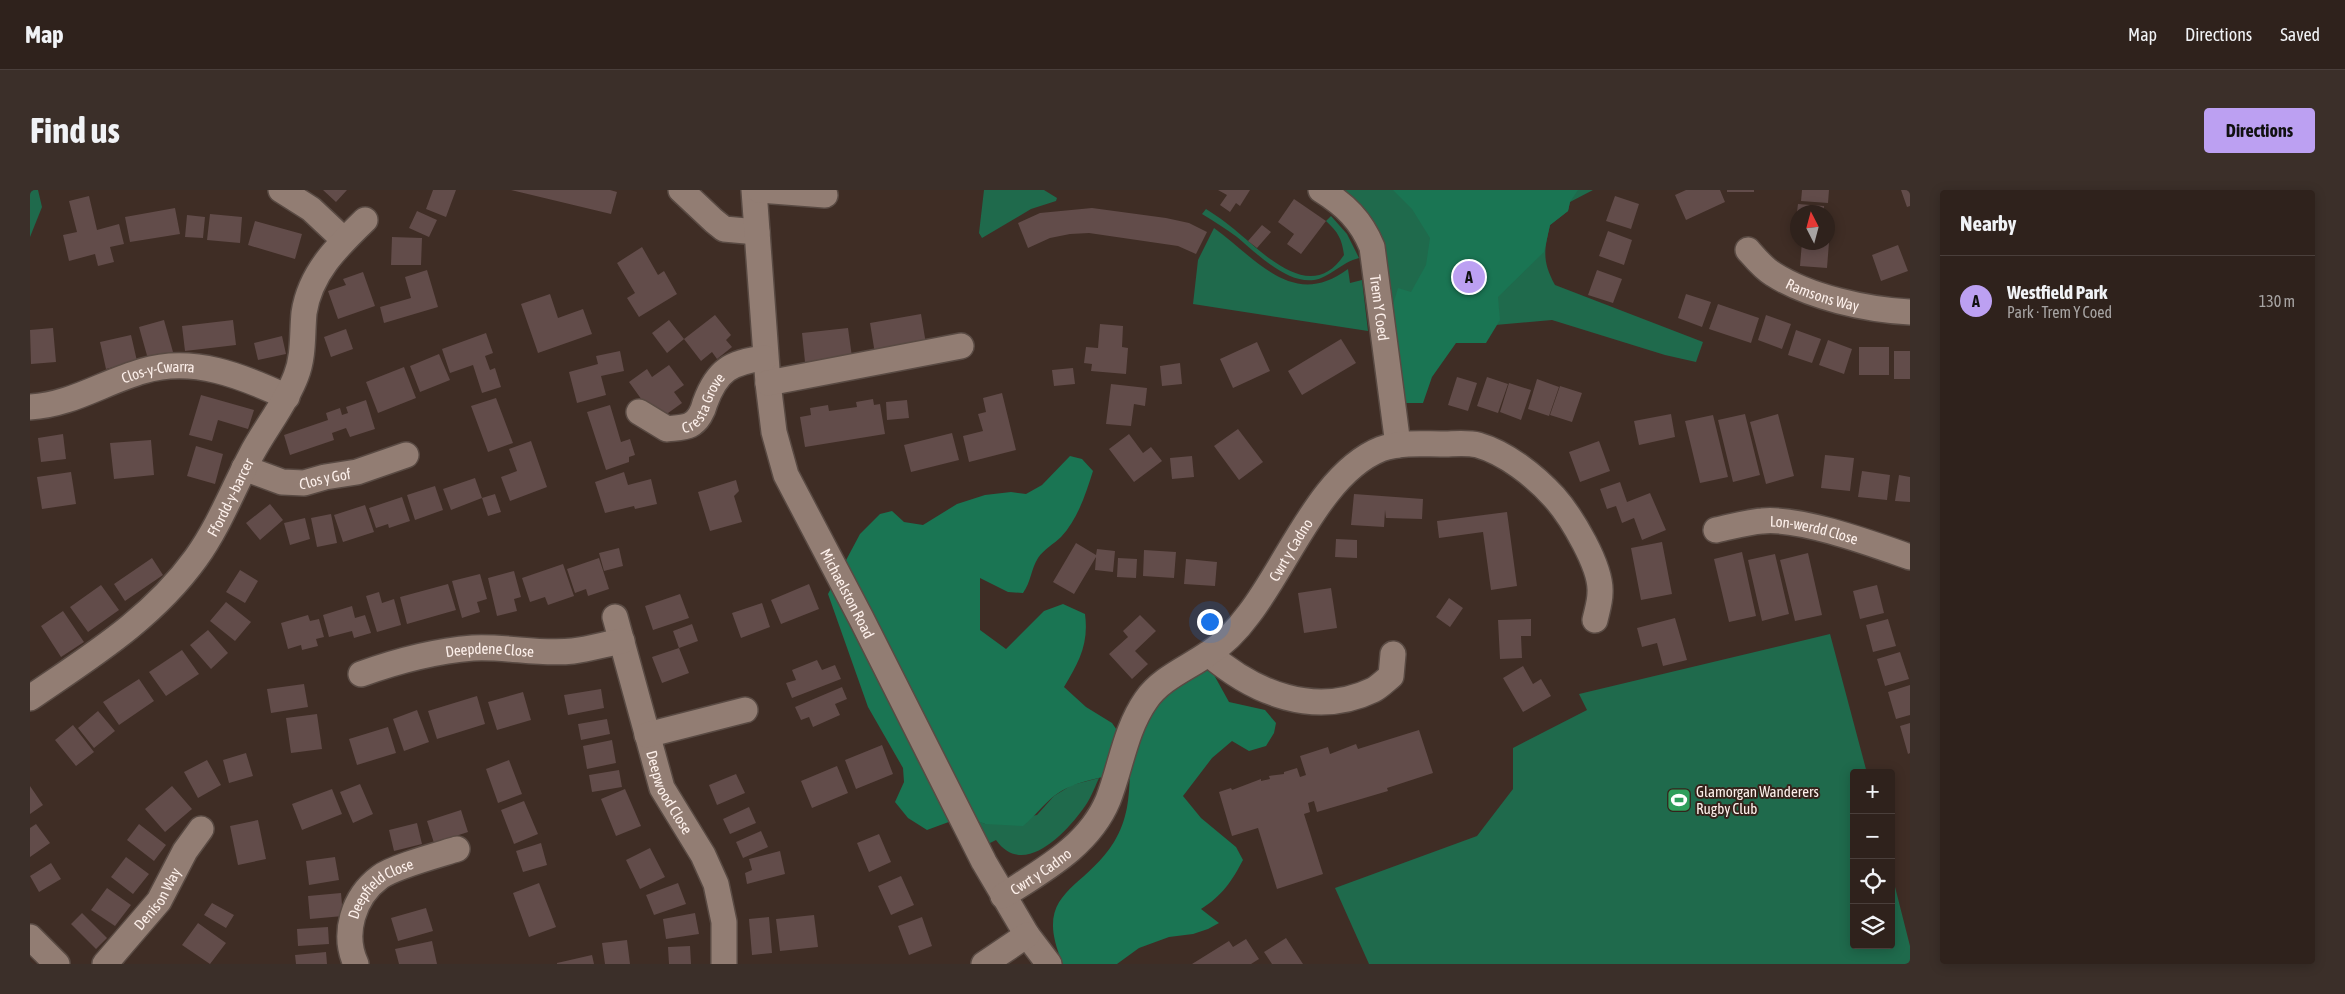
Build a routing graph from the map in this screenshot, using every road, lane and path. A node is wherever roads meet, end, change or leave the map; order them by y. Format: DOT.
graph roads {
  1 [pos="281,190"];
  2 [pos="681,190"];
  3 [pos="754,190"];
  4 [pos="759,190"];
  5 [pos="1320,190"];
  6 [pos="825,195"];
  7 [pos="365,220"];
  8 [pos="757,232"];
  9 [pos="344,240"];
  10 [pos="1748,250"];
  11 [pos="1910,312"];
  12 [pos="961,346"];
  13 [pos="765,358"];
  14 [pos="768,383"];
  15 [pos="287,397"];
  16 [pos="30,407"];
  17 [pos="640,412"];
  18 [pos="1398,445"];
  19 [pos="406,455"];
  20 [pos="244,468"];
  21 [pos="1716,530"];
  22 [pos="1910,557"];
  23 [pos="615,617"];
  24 [pos="1595,620"];
  25 [pos="622,641"];
  26 [pos="1209,654"];
  27 [pos="1393,654"];
  28 [pos="361,674"];
  29 [pos="30,698"];
  30 [pos="744,710"];
  31 [pos="647,735"];
  32 [pos="201,829"];
  33 [pos="457,849"];
  34 [pos="1004,896"];
  35 [pos="1027,935"];
  36 [pos="30,937"];
  37 [pos="57,964"];
  38 [pos="105,964"];
  39 [pos="356,964"];
  40 [pos="724,964"];
  41 [pos="984,964"];
  42 [pos="1049,964"];
  1 -- 9 [label="street"];
  2 -- 8 [label="street"];
  3 -- 8 [label="street, Michaelston Road"];
  4 -- 6 [label="street"];
  5 -- 18 [label="street, Trem Y Coed"];
  7 -- 9 [label="street, Ffordd-y-barcer"];
  8 -- 13 [label="street, Michaelston Road"];
  9 -- 15 [label="street, Ffordd-y-barcer"];
  10 -- 11 [label="street, Ramsons Way"];
  12 -- 14 [label="street"];
  13 -- 14 [label="street, Michaelston Road"];
  13 -- 17 [label="street, Cresta Grove"];
  14 -- 34 [label="street, Michaelston Road"];
  15 -- 16 [label="street, Clos-y-Cwarra"];
  15 -- 20 [label="street, Ffordd-y-barcer"];
  18 -- 24 [label="street, Cwrt y Cadno"];
  18 -- 26 [label="street, Cwrt y Cadno"];
  19 -- 20 [label="street, Clos y Gof"];
  20 -- 29 [label="street, Ffordd-y-barcer"];
  21 -- 22 [label="street, Lon-werdd Close"];
  23 -- 25 [label="street, Deepwood Close"];
  25 -- 28 [label="street, Deepdene Close"];
  25 -- 31 [label="street, Deepwood Close"];
  26 -- 27 [label="street"];
  26 -- 34 [label="street, Cwrt y Cadno"];
  30 -- 31 [label="street"];
  31 -- 40 [label="street, Deepwood Close"];
  32 -- 38 [label="street, Denison Way"];
  33 -- 39 [label="street, Deepfield Close"];
  34 -- 35 [label="street, Michaelston Road"];
  35 -- 41 [label="street"];
  35 -- 42 [label="street, Michaelston Road"];
  36 -- 37 [label="street"];
}
